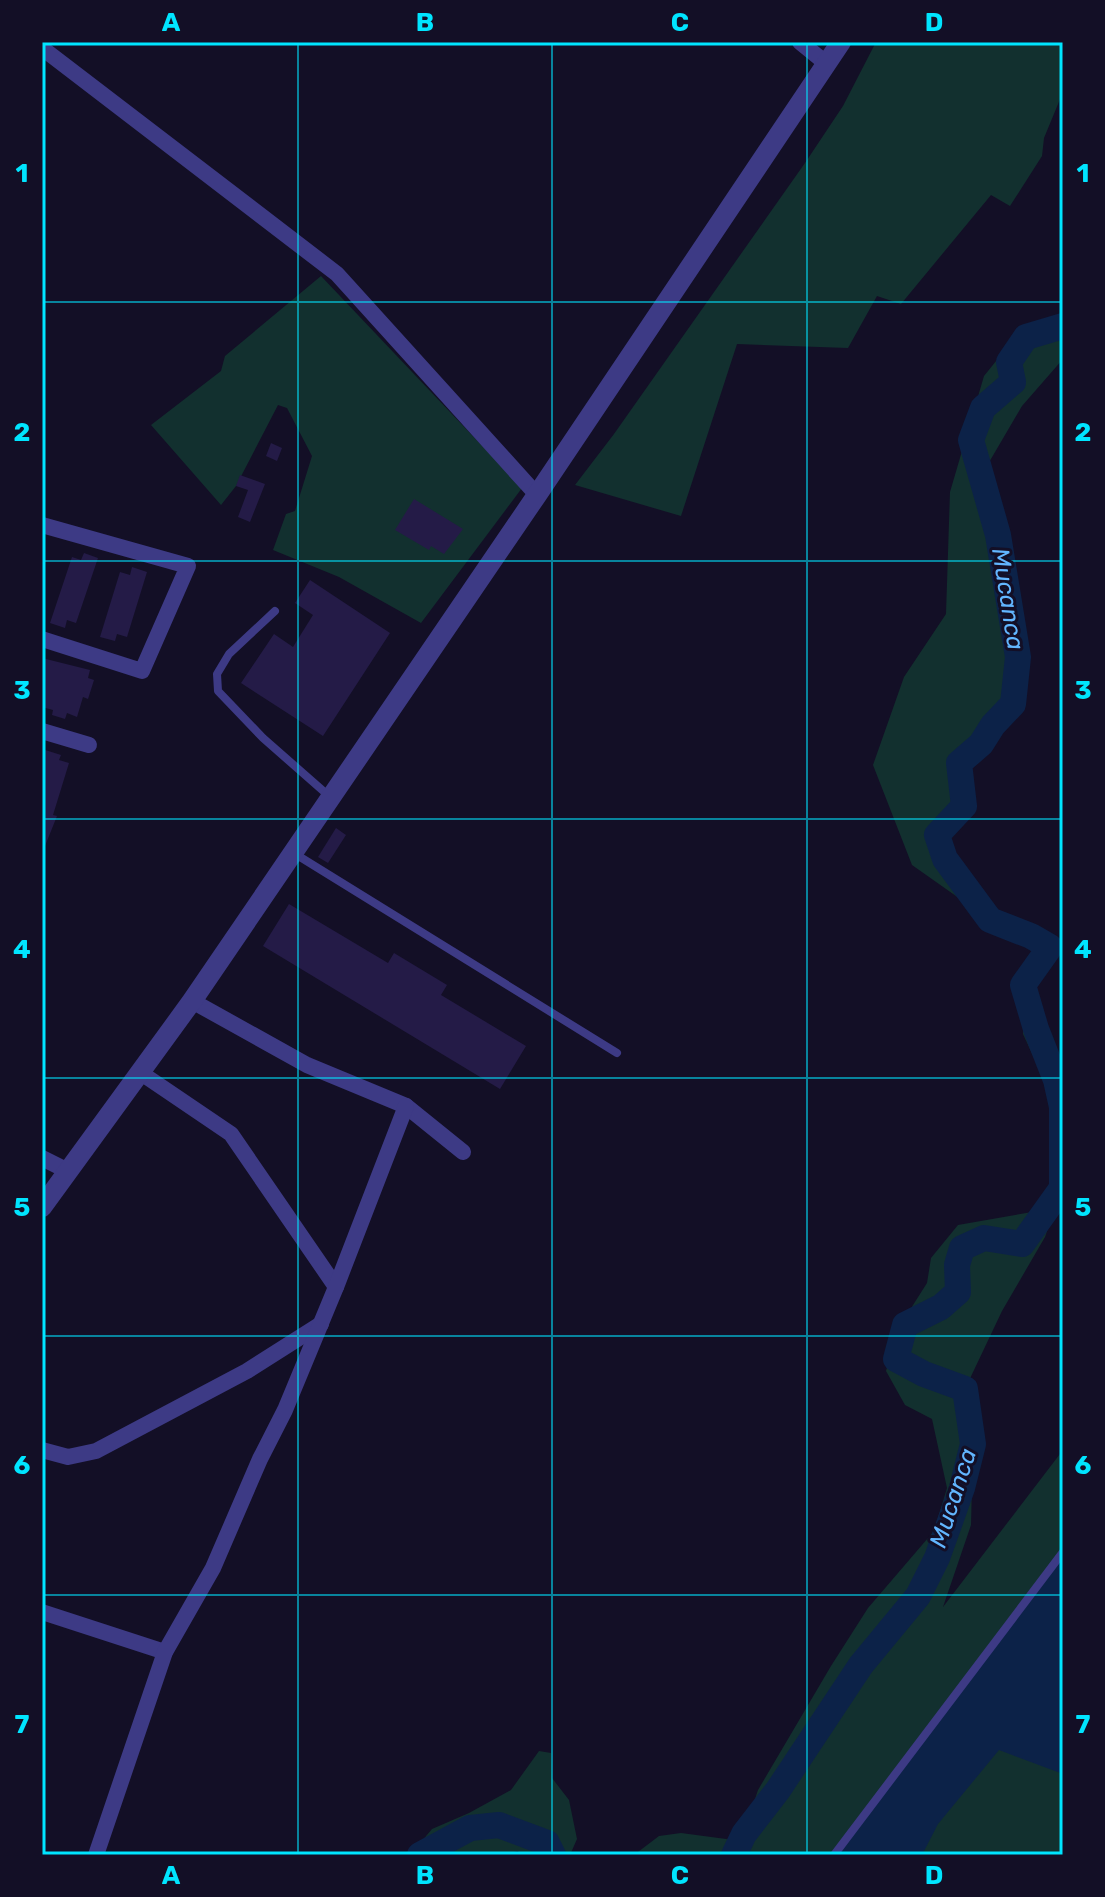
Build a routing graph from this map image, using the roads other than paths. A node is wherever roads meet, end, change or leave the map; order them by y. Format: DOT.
graph roads {
  1 [pos="800,42"];
  2 [pos="841,42"];
  3 [pos="42,48"];
  4 [pos="827,64"];
  5 [pos="537,495"];
  6 [pos="42,525"];
  7 [pos="275,611"];
  8 [pos="42,639"];
  9 [pos="42,731"];
  10 [pos="89,745"];
  11 [pos="329,797"];
  12 [pos="291,852"];
  13 [pos="192,1001"];
  14 [pos="617,1053"];
  15 [pos="141,1073"];
  16 [pos="406,1106"];
  17 [pos="463,1152"];
  18 [pos="42,1158"];
  19 [pos="68,1171"];
  20 [pos="42,1207"];
  21 [pos="336,1287"];
  22 [pos="321,1324"];
  23 [pos="42,1450"];
  24 [pos="1063,1552"];
  25 [pos="42,1612"];
  26 [pos="165,1652"];
  27 [pos="96,1855"];
  28 [pos="834,1855"];
  1 -- 4 [label="street"];
  2 -- 4 [label="street"];
  3 -- 5 [label="street"];
  4 -- 5 [label="street"];
  5 -- 11 [label="street"];
  6 -- 8 [label="street"];
  7 -- 11 [label="lane"];
  9 -- 10 [label="street"];
  11 -- 12 [label="street"];
  12 -- 13 [label="street"];
  12 -- 14 [label="lane"];
  13 -- 15 [label="street"];
  13 -- 16 [label="street"];
  15 -- 19 [label="street"];
  15 -- 21 [label="street"];
  16 -- 17 [label="street"];
  16 -- 21 [label="street"];
  18 -- 19 [label="street"];
  19 -- 20 [label="street"];
  21 -- 22 [label="street"];
  22 -- 23 [label="street"];
  22 -- 26 [label="street"];
  24 -- 28 [label="lane"];
  25 -- 26 [label="street"];
  26 -- 27 [label="street"];
}
